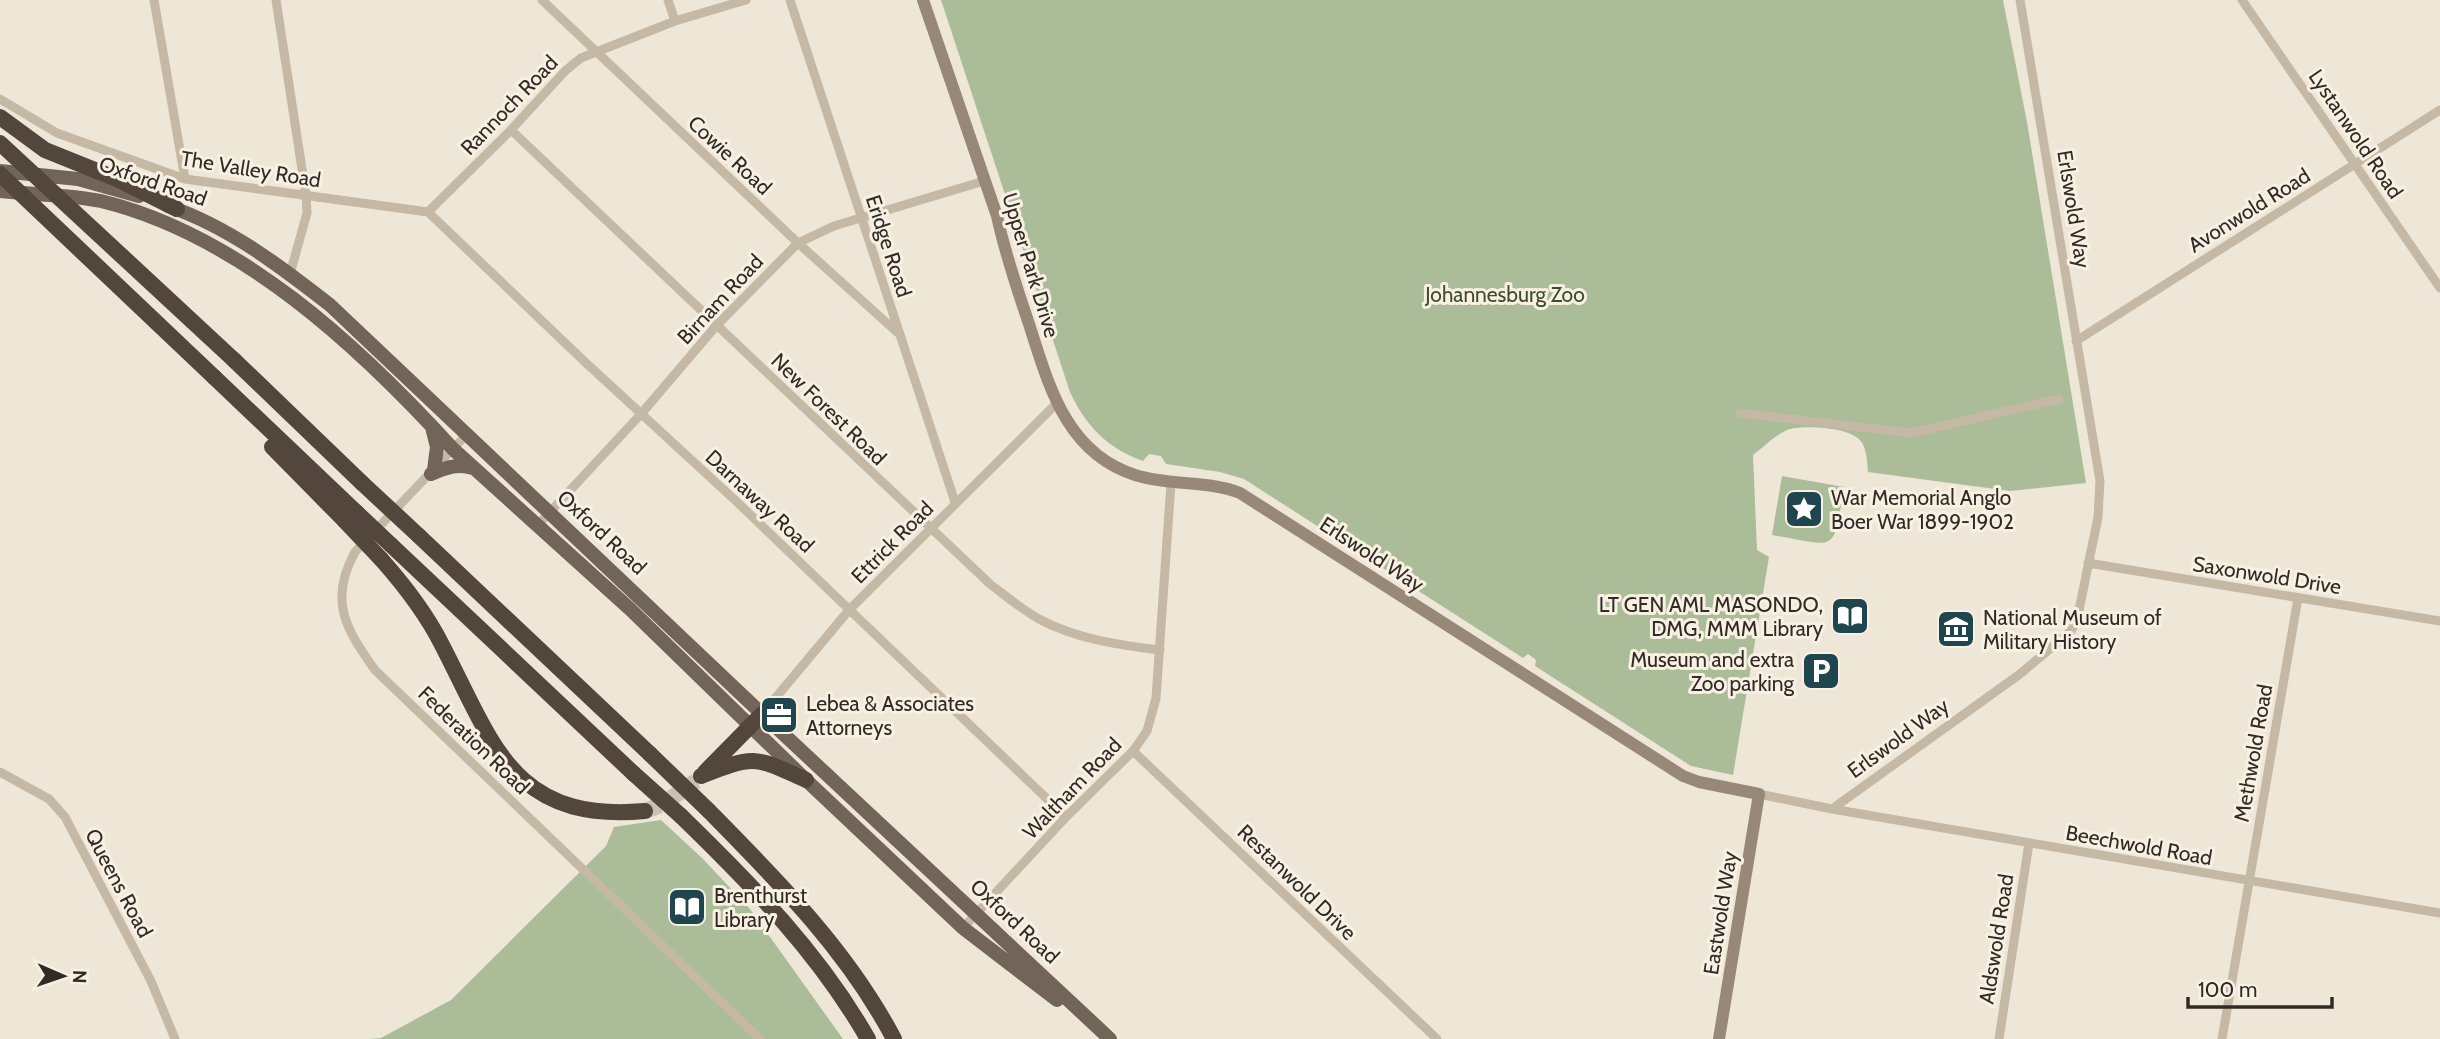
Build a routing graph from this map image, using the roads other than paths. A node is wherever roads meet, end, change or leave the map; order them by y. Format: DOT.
graph roads {
  1 [pos="153,0"];
  2 [pos="276,0"];
  3 [pos="668,0"];
  4 [pos="746,0"];
  5 [pos="790,0"];
  6 [pos="923,0"];
  7 [pos="2021,0"];
  8 [pos="2242,0"];
  9 [pos="545,2"];
  10 [pos="675,21"];
  11 [pos="594,51"];
  12 [pos="0,99"];
  13 [pos="2440,110"];
  14 [pos="0,117"];
  15 [pos="511,130"];
  16 [pos="0,143"];
  17 [pos="2355,164"];
  18 [pos="0,172"];
  19 [pos="185,179"];
  20 [pos="984,181"];
  21 [pos="0,191"];
  22 [pos="306,195"];
  23 [pos="177,209"];
  24 [pos="428,212"];
  25 [pos="862,218"];
  26 [pos="798,243"];
  27 [pos="290,274"];
  28 [pos="2440,288"];
  29 [pos="716,326"];
  30 [pos="898,332"];
  31 [pos="2076,341"];
  32 [pos="2059,399"];
  33 [pos="1056,404"];
  34 [pos="1740,413"];
  35 [pos="641,414"];
  36 [pos="432,425"];
  37 [pos="468,433"];
  38 [pos="453,449"];
  39 [pos="474,469"];
  40 [pos="432,472"];
  41 [pos="1171,483"];
  42 [pos="955,502"];
  43 [pos="550,512"];
  44 [pos="350,516"];
  45 [pos="537,526"];
  46 [pos="930,529"];
  47 [pos="2088,564"];
  48 [pos="2298,598"];
  49 [pos="849,610"];
  50 [pos="2440,621"];
  51 [pos="1160,650"];
  52 [pos="757,720"];
  53 [pos="1133,751"];
  54 [pos="0,772"];
  55 [pos="806,780"];
  56 [pos="1759,794"];
  57 [pos="1832,809"];
  58 [pos="645,811"];
  59 [pos="1066,817"];
  60 [pos="2029,844"];
  61 [pos="2249,881"];
  62 [pos="2440,913"];
  63 [pos="976,914"];
  64 [pos="963,928"];
  65 [pos="175,1039"];
  66 [pos="760,1039"];
  67 [pos="868,1039"];
  68 [pos="894,1039"];
  69 [pos="1101,1039"];
  70 [pos="1111,1039"];
  71 [pos="1437,1039"];
  72 [pos="1719,1039"];
  73 [pos="1999,1039"];
  74 [pos="2222,1039"];
  1 -- 19 [label="street"];
  2 -- 22 [label="street"];
  3 -- 10 [label="street"];
  4 -- 10 [label="street, Rannoch Road"];
  5 -- 25 [label="street, Eridge Road"];
  6 -- 20 [label="main road, Upper Park Drive"];
  7 -- 31 [label="street, Erlswold Way"];
  8 -- 17 [label="street, Lystanwold Road"];
  9 -- 11 [label="street, Cowie Road"];
  10 -- 11 [label="street, Rannoch Road"];
  11 -- 15 [label="street, Rannoch Road"];
  11 -- 26 [label="street, Cowie Road"];
  12 -- 19 [label="street, The Valley Road"];
  13 -- 17 [label="street, Avonwold Road"];
  14 -- 23 [label="highway"];
  15 -- 24 [label="street, Rannoch Road"];
  15 -- 29 [label="street, New Forest Road"];
  16 -- 68 [label="highway, bridge"];
  17 -- 28 [label="street, Lystanwold Road"];
  17 -- 31 [label="street, Avonwold Road"];
  18 -- 23 [label="main road, Oxford Road"];
  18 -- 44 [label="highway, bridge"];
  19 -- 22 [label="street, The Valley Road"];
  20 -- 25 [label="street, Birnam Road"];
  20 -- 33 [label="main road, Upper Park Drive"];
  21 -- 36 [label="main road, Oxford Road"];
  22 -- 24 [label="street, The Valley Road"];
  22 -- 27 [label="street"];
  23 -- 27 [label="main road, Oxford Road"];
  24 -- 35 [label="street, Darnaway Road"];
  25 -- 26 [label="street, Birnam Road"];
  25 -- 30 [label="street, Eridge Road"];
  26 -- 29 [label="street, Birnam Road"];
  26 -- 30 [label="street, Cowie Road"];
  27 -- 37 [label="main road, Oxford Road"];
  29 -- 35 [label="street, Birnam Road"];
  29 -- 46 [label="street, New Forest Road"];
  30 -- 42 [label="street, Eridge Road"];
  31 -- 47 [label="street, Erlswold Way"];
  32 -- 34 [label="street"];
  33 -- 41 [label="main road, Upper Park Drive"];
  33 -- 42 [label="street, Ettrick Road"];
  35 -- 43 [label="street, Birnam Road"];
  35 -- 49 [label="street, Darnaway Road"];
  36 -- 38 [label="main road, Oxford Road"];
  36 -- 40 [label="main road"];
  37 -- 38 [label="street, Federation Road"];
  37 -- 43 [label="main road, Oxford Road"];
  38 -- 39 [label="main road, Oxford Road"];
  38 -- 40 [label="street, Federation Road"];
  39 -- 40 [label="main road"];
  39 -- 45 [label="main road, Oxford Road"];
  40 -- 66 [label="street, Federation Road"];
  41 -- 51 [label="street, Waltham Road"];
  41 -- 56 [label="main road, Erlswold Way"];
  42 -- 46 [label="street, Ettrick Road"];
  43 -- 45 [label="street, Birnam Road"];
  43 -- 52 [label="main road, Oxford Road"];
  44 -- 58 [label="highway, bridge"];
  44 -- 67 [label="highway, bridge"];
  45 -- 52 [label="main road, Oxford Road"];
  46 -- 49 [label="street, Ettrick Road"];
  46 -- 51 [label="street, New Forest Road"];
  47 -- 48 [label="street, Saxonwold Drive"];
  47 -- 57 [label="street, Erlswold Way"];
  48 -- 50 [label="street, Saxonwold Drive"];
  48 -- 61 [label="street, Methwold Road"];
  49 -- 52 [label="street, Ettrick Road"];
  49 -- 59 [label="street, Darnaway Road"];
  51 -- 53 [label="street, Waltham Road"];
  52 -- 55 [label="main road, Oxford Road"];
  52 -- 55 [label="highway"];
  52 -- 63 [label="main road, Oxford Road"];
  53 -- 59 [label="street, Waltham Road"];
  53 -- 71 [label="street, Restanwold Drive"];
  54 -- 65 [label="street, Queens Road"];
  55 -- 64 [label="main road, Oxford Road"];
  56 -- 57 [label="street, Erlswold Way"];
  56 -- 72 [label="main road, Eastwold Way"];
  57 -- 60 [label="street, Beechwold Road"];
  59 -- 63 [label="street, Waltham Road"];
  60 -- 61 [label="street, Beechwold Road"];
  60 -- 73 [label="street, Aldswold Road"];
  61 -- 62 [label="street, Beechwold Road"];
  61 -- 74 [label="street, Methwold Road"];
  63 -- 64 [label="street, Waltham Road"];
  63 -- 70 [label="main road, Oxford Road"];
  64 -- 69 [label="main road, Oxford Road"];
}
